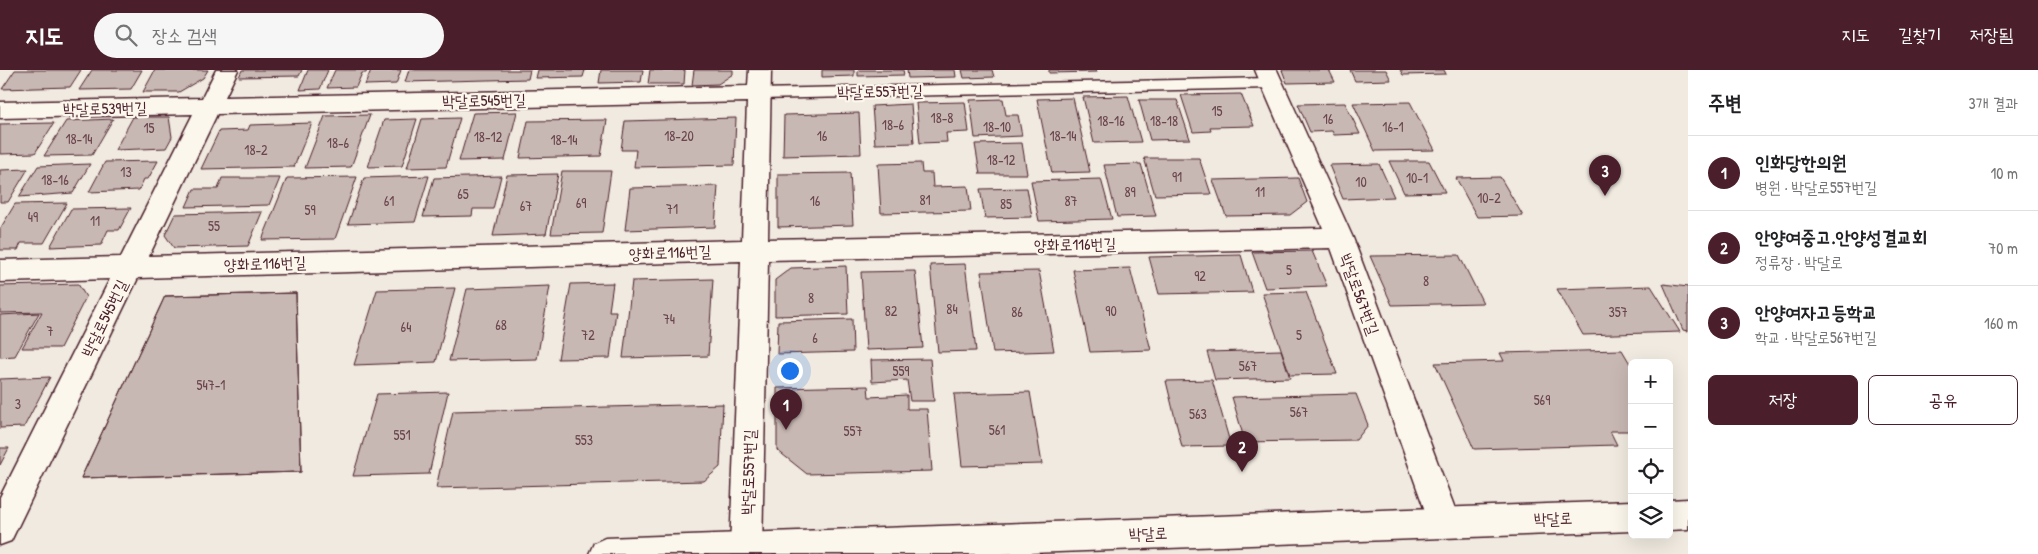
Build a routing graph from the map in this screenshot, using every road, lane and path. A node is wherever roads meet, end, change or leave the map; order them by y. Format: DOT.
graph roads {
  1 [pos="227,70"];
  2 [pos="1268,76"];
  3 [pos="759,82"];
  4 [pos="209,106"];
  5 [pos="0,110"];
  6 [pos="1340,238"];
  7 [pos="756,250"];
  8 [pos="130,267"];
  9 [pos="0,271"];
  10 [pos="1673,514"];
  11 [pos="1688,514"];
  12 [pos="1628,516"];
  13 [pos="1444,522"];
  14 [pos="0,530"];
  15 [pos="875,548"];
  16 [pos="746,550"];
  17 [pos="605,554"];
  1 -- 4 [label="street, 박달로545번길"];
  2 -- 3 [label="lane, 박달로557번길"];
  2 -- 6 [label="street, 박달로567번길"];
  3 -- 4 [label="street, 박달로545번길"];
  3 -- 7 [label="street, 박달로557번길"];
  4 -- 5 [label="street, 박달로539번길"];
  4 -- 8 [label="street, 박달로545번길"];
  6 -- 7 [label="street, 양화로116번길"];
  6 -- 13 [label="street, 박달로567번길"];
  7 -- 8 [label="street, 양화로116번길"];
  7 -- 16 [label="street, 박달로557번길"];
  8 -- 9 [label="street, 양화로116번길"];
  8 -- 14 [label="street, 박달로545번길"];
  10 -- 11 [label="street"];
  12 -- 13 [label="street, 박달로"];
  13 -- 15 [label="street, 박달로"];
  15 -- 16 [label="street, 박달로"];
  16 -- 17 [label="street, 박달로"];
}
